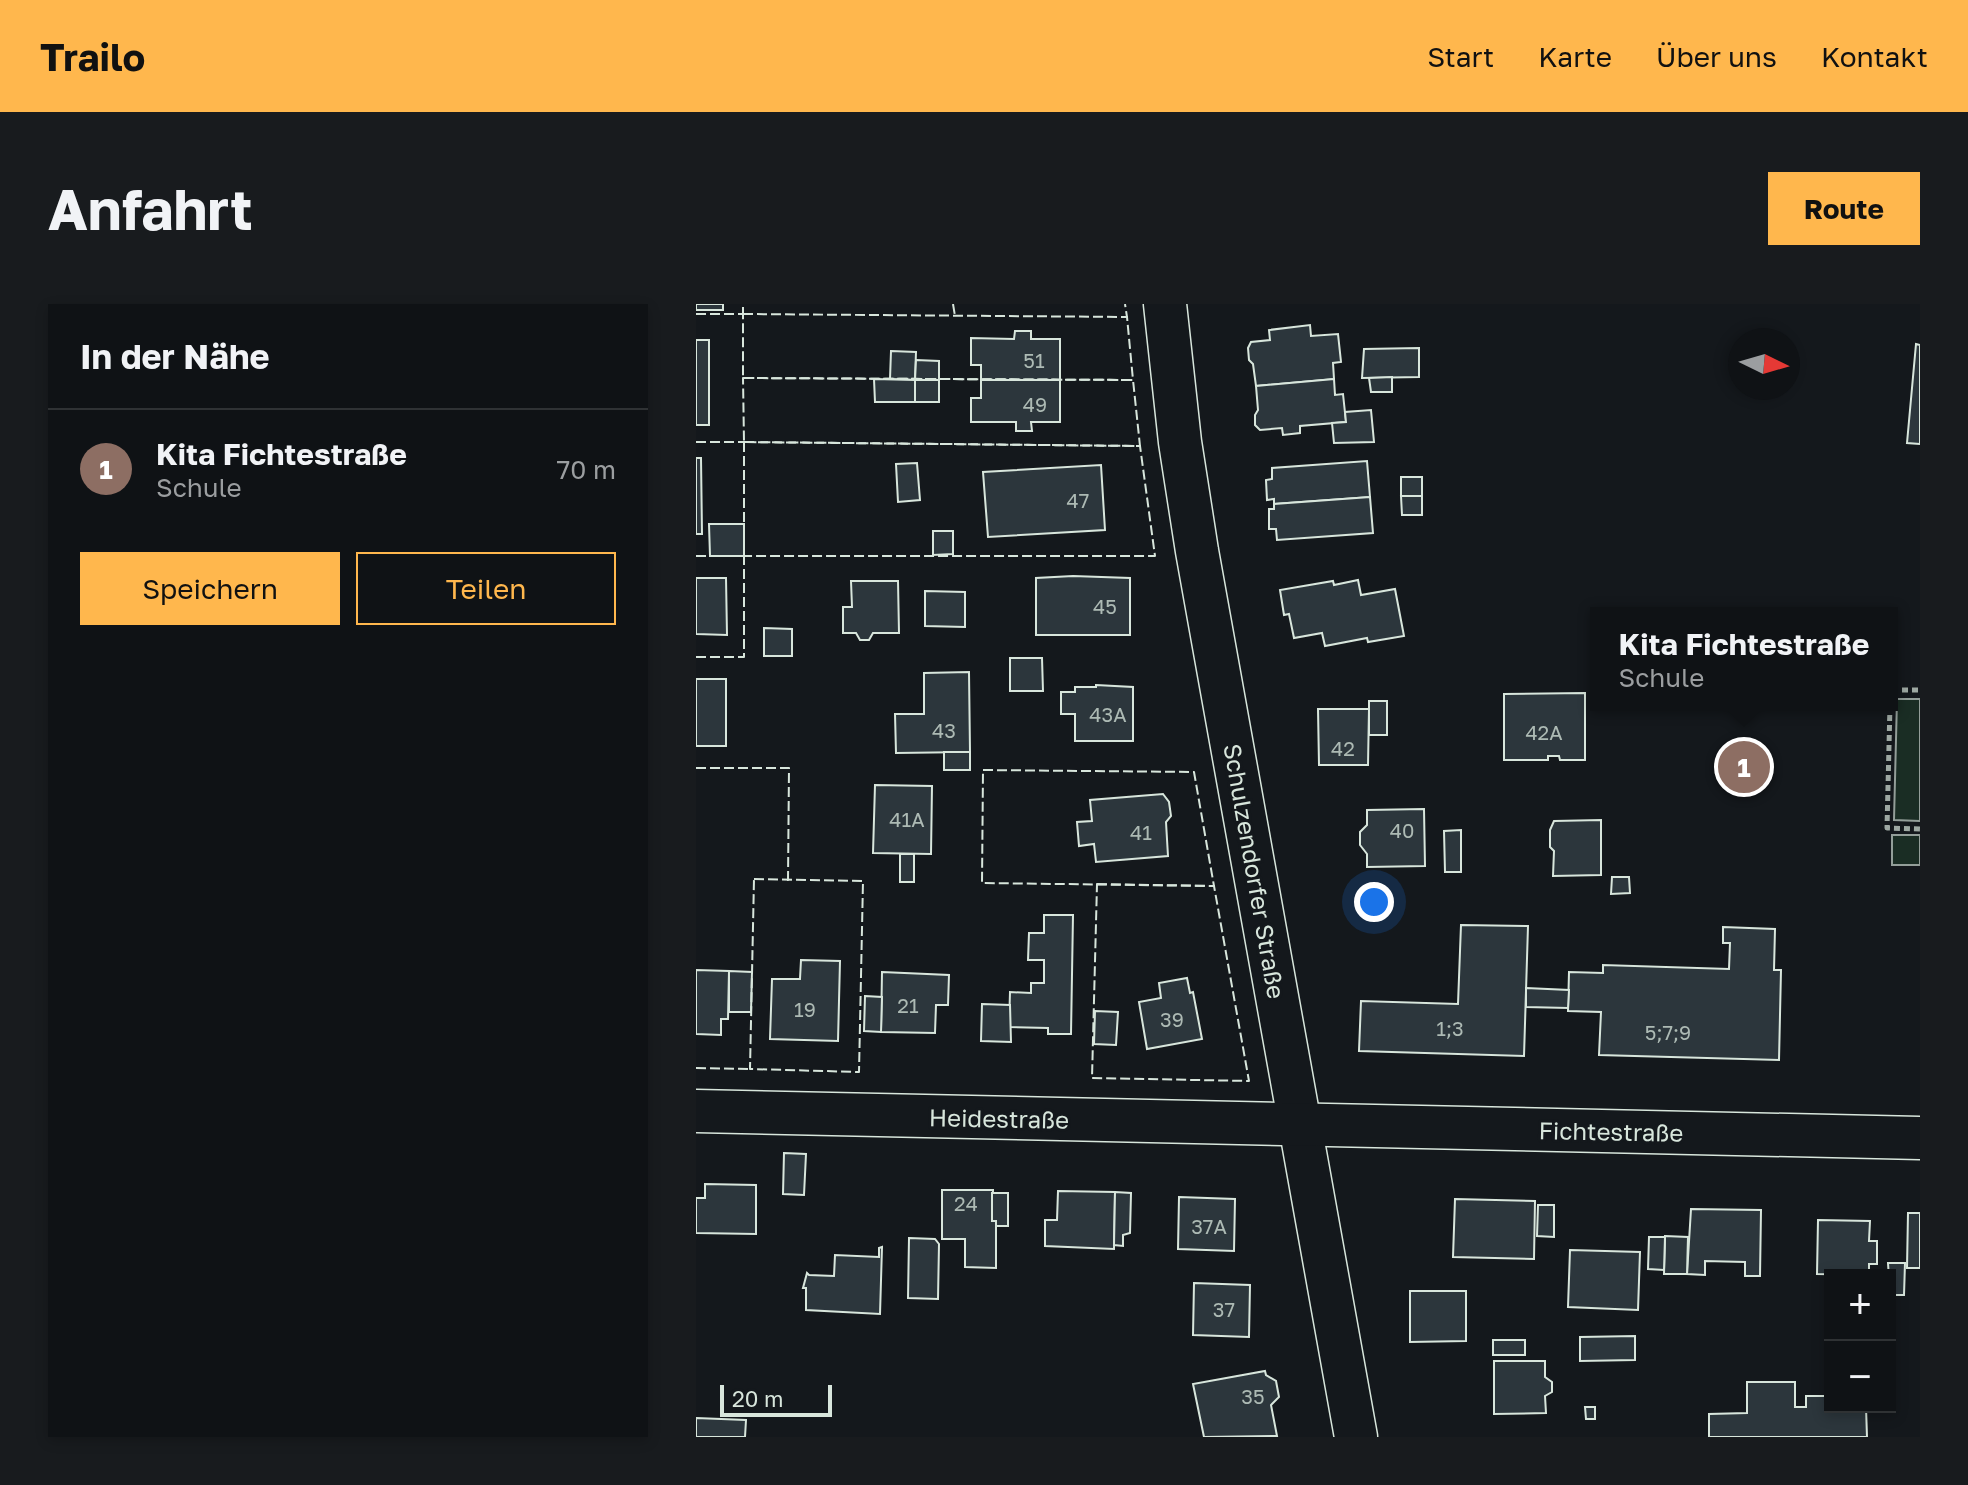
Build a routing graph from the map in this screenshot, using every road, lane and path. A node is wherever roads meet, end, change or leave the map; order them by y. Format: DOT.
graph roads {
  1 [pos="1165,304"];
  2 [pos="1898,690"];
  3 [pos="1920,690"];
  4 [pos="1890,711"];
  5 [pos="1920,829"];
  6 [pos="696,1111"];
  7 [pos="1301,1125"];
  8 [pos="1920,1138"];
  9 [pos="1356,1437"];
  1 -- 7 [label="street, Schulzendorfer Straße"];
  2 -- 3 [label="path"];
  4 -- 5 [label="path"];
  6 -- 7 [label="street, Heidestraße"];
  7 -- 8 [label="street, Fichtestraße"];
  7 -- 9 [label="street, Schulzendorfer Straße"];
}
